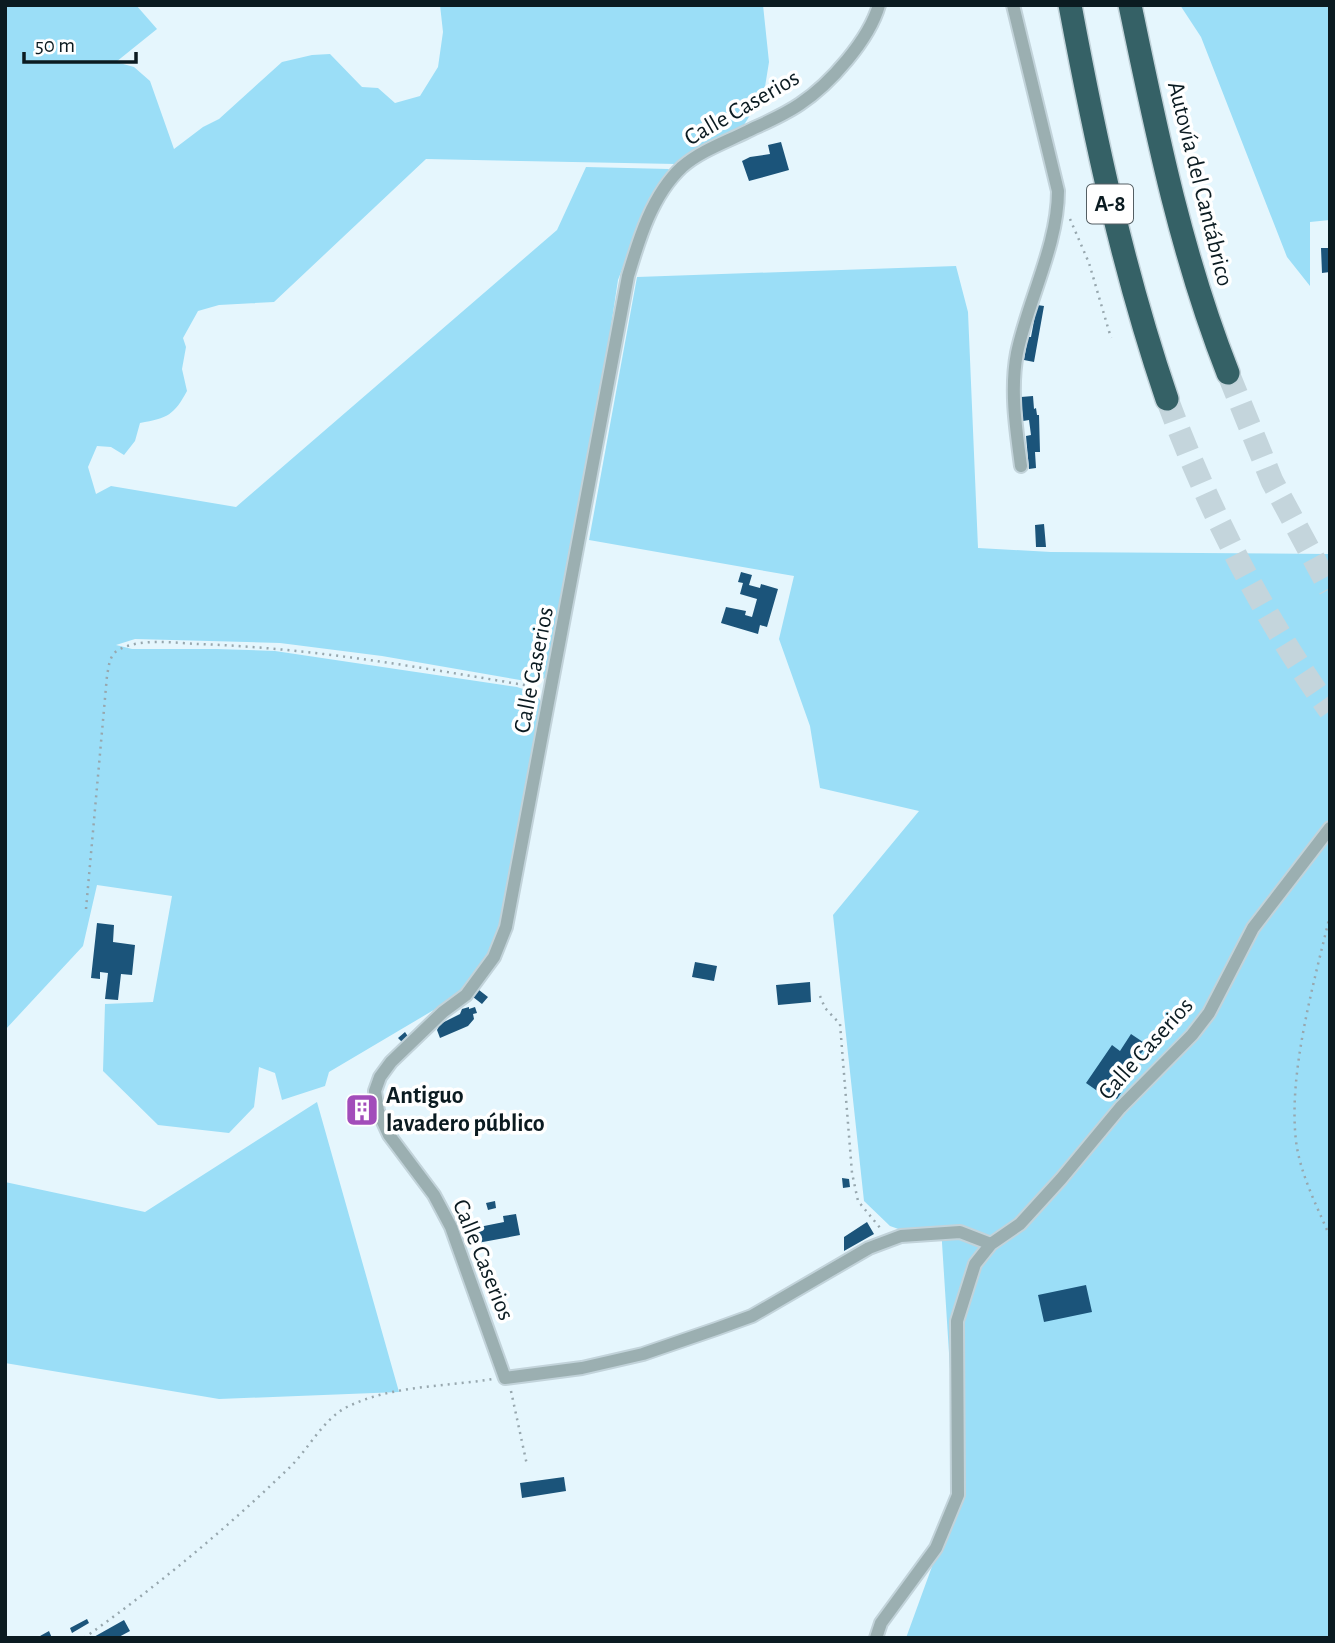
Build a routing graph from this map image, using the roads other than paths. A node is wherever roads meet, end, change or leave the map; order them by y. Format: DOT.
graph roads {
  1 [pos="879,5"];
  2 [pos="1013,5"];
  3 [pos="1070,5"];
  4 [pos="1130,5"];
  5 [pos="1228,373"];
  6 [pos="1167,399"];
  7 [pos="1021,466"];
  8 [pos="1330,828"];
  9 [pos="992,1244"];
  10 [pos="876,1638"];
  1 -- 9 [label="street, Calle Caserios"];
  2 -- 7 [label="street"];
  3 -- 6 [label="highway, A-8"];
  4 -- 5 [label="highway, Autovía del Cantábrico / A-8"];
  8 -- 9 [label="street, Calle Caserios"];
  9 -- 10 [label="street, Calle Caserios"];
}
